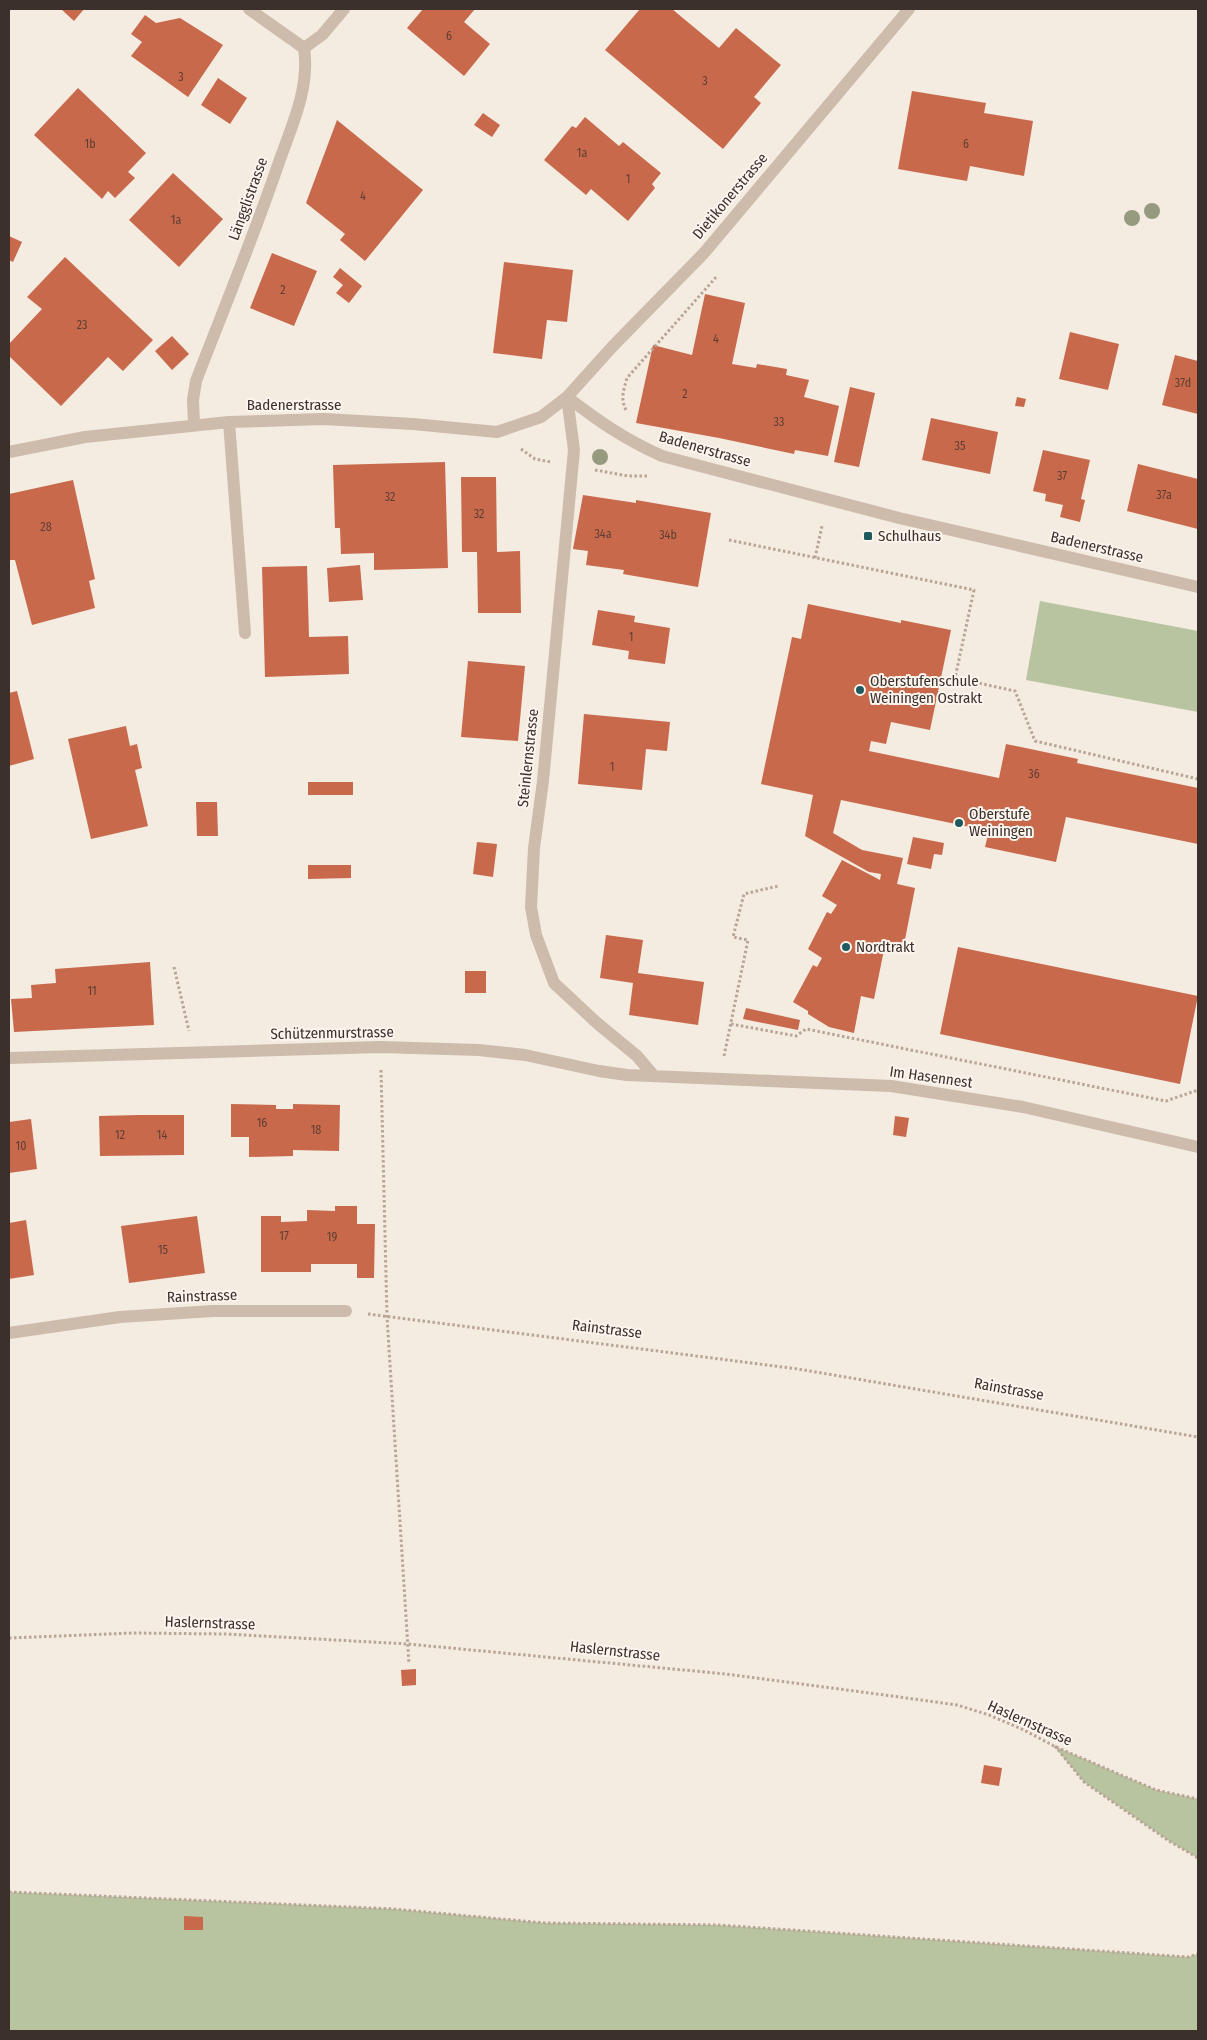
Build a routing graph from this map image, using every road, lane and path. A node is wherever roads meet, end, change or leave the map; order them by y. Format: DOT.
graph roads {
  1 [pos="249,9"];
  2 [pos="344,9"];
  3 [pos="909,9"];
  4 [pos="304,48"];
  5 [pos="687,311"];
  6 [pos="568,397"];
  7 [pos="630,417"];
  8 [pos="229,422"];
  9 [pos="194,424"];
  10 [pos="497,432"];
  11 [pos="9,452"];
  12 [pos="572,466"];
  13 [pos="652,476"];
  14 [pos="822,526"];
  15 [pos="729,540"];
  16 [pos="815,558"];
  17 [pos="1198,587"];
  18 [pos="245,633"];
  19 [pos="1198,779"];
  20 [pos="778,886"];
  21 [pos="174,967"];
  22 [pos="730,1024"];
  23 [pos="380,1047"];
  24 [pos="194,1051"];
  25 [pos="724,1054"];
  26 [pos="9,1058"];
  27 [pos="654,1076"];
  28 [pos="1198,1090"];
  29 [pos="1198,1147"];
  30 [pos="346,1311"];
  31 [pos="387,1317"];
  32 [pos="9,1333"];
  33 [pos="1198,1437"];
  34 [pos="9,1638"];
  35 [pos="408,1644"];
  36 [pos="409,1664"];
  37 [pos="1054,1746"];
  38 [pos="1198,1799"];
  39 [pos="1198,1858"];
  40 [pos="9,1892"];
  41 [pos="1198,1954"];
  1 -- 4 [label="street"];
  2 -- 4 [label="street"];
  3 -- 6 [label="street, Dietikonerstrasse"];
  4 -- 9 [label="street, Längglistrasse"];
  5 -- 7 [label="path"];
  6 -- 10 [label="street, Badenerstrasse"];
  6 -- 12 [label="street, Steinlernstrasse"];
  6 -- 17 [label="street, Badenerstrasse"];
  8 -- 9 [label="street, Badenerstrasse"];
  8 -- 10 [label="street, Badenerstrasse"];
  8 -- 18 [label="street"];
  9 -- 11 [label="street, Badenerstrasse"];
  10 -- 12 [label="path"];
  12 -- 13 [label="path"];
  12 -- 27 [label="street, Steinlernstrasse"];
  14 -- 16 [label="path"];
  15 -- 16 [label="path"];
  16 -- 19 [label="path"];
  20 -- 22 [label="path"];
  21 -- 24 [label="path"];
  22 -- 25 [label="path"];
  22 -- 28 [label="path"];
  23 -- 24 [label="street, Schützenmurstrasse"];
  23 -- 27 [label="street, Schützenmurstrasse"];
  23 -- 31 [label="path"];
  24 -- 26 [label="street, Schützenmurstrasse"];
  27 -- 29 [label="street, Im Hasennest"];
  30 -- 31 [label="path, Rainstrasse"];
  30 -- 32 [label="street, Rainstrasse"];
  31 -- 33 [label="path, Rainstrasse"];
  31 -- 35 [label="path"];
  34 -- 35 [label="path, Haslernstrasse"];
  35 -- 36 [label="path"];
  35 -- 37 [label="path, Haslernstrasse"];
  37 -- 38 [label="path, Haslernstrasse"];
  37 -- 39 [label="path"];
  40 -- 41 [label="path"];
}
